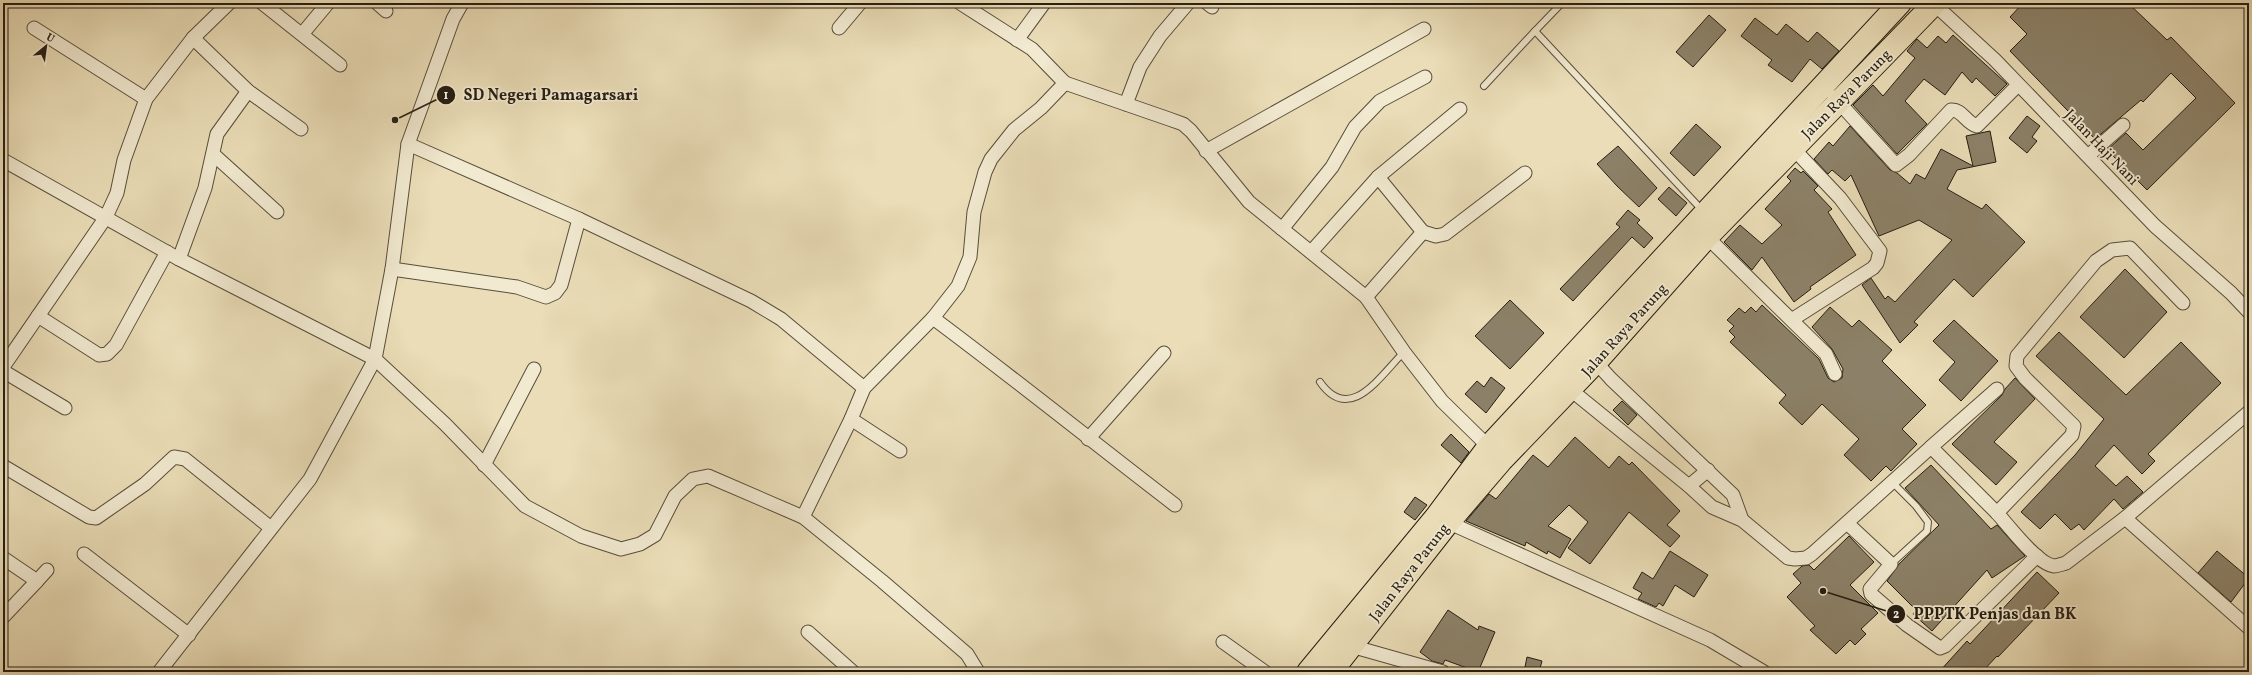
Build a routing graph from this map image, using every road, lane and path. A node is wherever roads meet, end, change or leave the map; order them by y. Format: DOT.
graph roads {
  1 [pos="229,3"];
  2 [pos="262,3"];
  3 [pos="328,3"];
  4 [pos="462,3"];
  5 [pos="860,3"];
  6 [pos="960,3"];
  7 [pos="1044,3"];
  8 [pos="1188,3"];
  9 [pos="1562,3"];
  10 [pos="1900,3"];
  11 [pos="1934,3"];
  12 [pos="34,28"];
  13 [pos="839,28"];
  14 [pos="1424,29"];
  15 [pos="1535,31"];
  16 [pos="303,33"];
  17 [pos="193,38"];
  18 [pos="1017,40"];
  19 [pos="340,65"];
  20 [pos="1425,77"];
  21 [pos="1065,83"];
  22 [pos="2018,85"];
  23 [pos="1484,86"];
  24 [pos="1823,86"];
  25 [pos="248,91"];
  26 [pos="146,99"];
  27 [pos="1838,102"];
  28 [pos="1126,104"];
  29 [pos="1460,109"];
  30 [pos="2123,125"];
  31 [pos="301,129"];
  32 [pos="1786,140"];
  33 [pos="408,144"];
  34 [pos="1206,151"];
  35 [pos="213,154"];
  36 [pos="2089,155"];
  37 [pos="3,160"];
  38 [pos="1525,173"];
  39 [pos="1378,177"];
  40 [pos="278,212"];
  41 [pos="106,217"];
  42 [pos="579,219"];
  43 [pos="1711,222"];
  44 [pos="1282,229"];
  45 [pos="1423,232"];
  46 [pos="167,252"];
  47 [pos="1311,252"];
  48 [pos="179,259"];
  49 [pos="392,269"];
  50 [pos="1366,298"];
  51 [pos="2183,303"];
  52 [pos="2249,312"];
  53 [pos="38,316"];
  54 [pos="933,318"];
  55 [pos="1793,319"];
  56 [pos="1579,350"];
  57 [pos="1404,352"];
  58 [pos="1164,353"];
  59 [pos="375,359"];
  60 [pos="1597,361"];
  61 [pos="3,367"];
  62 [pos="534,369"];
  63 [pos="3,371"];
  64 [pos="1835,374"];
  65 [pos="1320,382"];
  66 [pos="1562,383"];
  67 [pos="864,388"];
  68 [pos="1997,390"];
  69 [pos="65,408"];
  70 [pos="2249,412"];
  71 [pos="851,419"];
  72 [pos="1088,439"];
  73 [pos="1931,447"];
  74 [pos="900,451"];
  75 [pos="1495,453"];
  76 [pos="3,466"];
  77 [pos="484,466"];
  78 [pos="1708,470"];
  79 [pos="1892,482"];
  80 [pos="1690,486"];
  81 [pos="1175,505"];
  82 [pos="1997,513"];
  83 [pos="803,517"];
  84 [pos="2125,518"];
  85 [pos="1442,520"];
  86 [pos="1742,520"];
  87 [pos="1848,524"];
  88 [pos="271,528"];
  89 [pos="84,554"];
  90 [pos="2037,556"];
  91 [pos="3,558"];
  92 [pos="1892,564"];
  93 [pos="47,570"];
  94 [pos="37,581"];
  95 [pos="3,617"];
  96 [pos="2249,628"];
  97 [pos="808,632"];
  98 [pos="189,635"];
  99 [pos="1223,642"];
  100 [pos="1351,646"];
  101 [pos="975,671"];
  102 [pos="159,672"];
  103 [pos="853,672"];
  104 [pos="1265,672"];
  105 [pos="1308,672"];
  106 [pos="1331,672"];
  107 [pos="1443,672"];
  108 [pos="1764,672"];
  1 -- 17 [label="street"];
  2 -- 16 [label="street"];
  3 -- 16 [label="street"];
  4 -- 33 [label="street"];
  5 -- 13 [label="street"];
  6 -- 18 [label="street"];
  7 -- 18 [label="street"];
  8 -- 28 [label="street"];
  9 -- 15 [label="lane"];
  10 -- 24 [label="highway, Jalan Raya Parung"];
  11 -- 22 [label="street, Jalan Haji Nani"];
  11 -- 27 [label="highway, Jalan Raya Parung"];
  12 -- 26 [label="street"];
  14 -- 34 [label="street"];
  15 -- 23 [label="lane"];
  15 -- 43 [label="lane"];
  16 -- 19 [label="street"];
  17 -- 25 [label="street"];
  17 -- 26 [label="street"];
  18 -- 21 [label="street"];
  20 -- 44 [label="street"];
  21 -- 28 [label="street"];
  21 -- 54 [label="street"];
  22 -- 27 [label="street"];
  22 -- 36 [label="street, Jalan Haji Nani"];
  24 -- 27 [label="street"];
  24 -- 32 [label="highway, Jalan Raya Parung"];
  25 -- 31 [label="street"];
  25 -- 35 [label="street"];
  26 -- 41 [label="street"];
  27 -- 32 [label="highway, Jalan Raya Parung"];
  28 -- 34 [label="street"];
  29 -- 39 [label="street"];
  30 -- 36 [label="street"];
  32 -- 43 [label="highway, Jalan Raya Parung"];
  32 -- 55 [label="street"];
  33 -- 42 [label="street"];
  33 -- 49 [label="street"];
  34 -- 44 [label="street"];
  35 -- 40 [label="street"];
  35 -- 48 [label="street"];
  36 -- 52 [label="street, Jalan Haji Nani"];
  37 -- 41 [label="street"];
  38 -- 45 [label="street"];
  39 -- 45 [label="street"];
  39 -- 47 [label="street"];
  41 -- 46 [label="street"];
  41 -- 53 [label="street"];
  42 -- 49 [label="street"];
  42 -- 67 [label="street"];
  43 -- 55 [label="street"];
  43 -- 56 [label="highway, Jalan Raya Parung"];
  43 -- 60 [label="highway, Jalan Raya Parung"];
  44 -- 47 [label="street"];
  45 -- 50 [label="street"];
  46 -- 48 [label="street"];
  46 -- 53 [label="street"];
  47 -- 50 [label="street"];
  48 -- 59 [label="street"];
  49 -- 59 [label="street"];
  50 -- 57 [label="street"];
  51 -- 82 [label="street"];
  53 -- 61 [label="street"];
  54 -- 67 [label="street"];
  54 -- 72 [label="street"];
  55 -- 64 [label="street"];
  56 -- 60 [label="street"];
  56 -- 66 [label="highway, Jalan Raya Parung"];
  57 -- 65 [label="lane"];
  57 -- 75 [label="street"];
  58 -- 72 [label="street"];
  59 -- 77 [label="street"];
  59 -- 88 [label="street"];
  60 -- 66 [label="highway, Jalan Raya Parung"];
  60 -- 78 [label="street"];
  62 -- 77 [label="street"];
  63 -- 69 [label="street"];
  66 -- 75 [label="highway, Jalan Raya Parung"];
  66 -- 80 [label="street"];
  67 -- 71 [label="street"];
  68 -- 73 [label="street"];
  70 -- 84 [label="street"];
  71 -- 74 [label="street"];
  71 -- 83 [label="street"];
  72 -- 81 [label="street"];
  73 -- 79 [label="street"];
  73 -- 82 [label="street"];
  75 -- 85 [label="highway, Jalan Raya Parung"];
  76 -- 88 [label="street"];
  77 -- 83 [label="street"];
  78 -- 80 [label="street"];
  78 -- 86 [label="street"];
  79 -- 87 [label="street"];
  79 -- 92 [label="lane"];
  80 -- 86 [label="street"];
  82 -- 90 [label="street"];
  83 -- 101 [label="street"];
  84 -- 90 [label="street"];
  84 -- 96 [label="street"];
  85 -- 100 [label="highway, Jalan Raya Parung"];
  85 -- 105 [label="highway, Jalan Raya Parung"];
  85 -- 108 [label="street"];
  86 -- 87 [label="street"];
  87 -- 92 [label="street"];
  88 -- 98 [label="street"];
  89 -- 98 [label="street"];
  90 -- 92 [label="street"];
  91 -- 94 [label="street"];
  93 -- 94 [label="street"];
  94 -- 95 [label="street"];
  97 -- 103 [label="street"];
  98 -- 102 [label="street"];
  99 -- 104 [label="street"];
  100 -- 106 [label="highway, Jalan Raya Parung"];
  100 -- 107 [label="street"];
}
